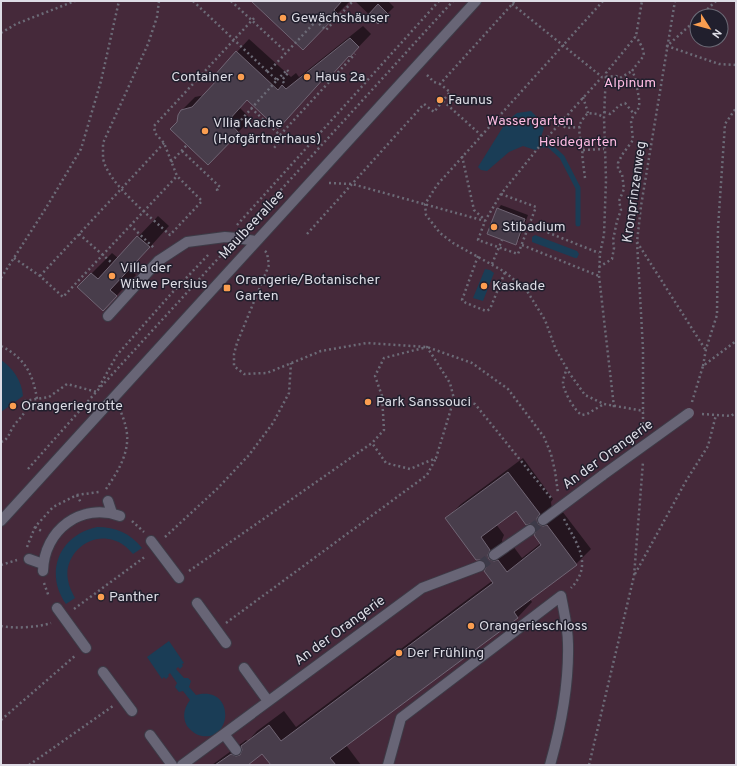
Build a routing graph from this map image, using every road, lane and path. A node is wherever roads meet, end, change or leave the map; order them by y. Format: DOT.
graph roads {
  1 [pos="75,1"];
  2 [pos="120,1"];
  3 [pos="159,1"];
  4 [pos="193,1"];
  5 [pos="231,1"];
  6 [pos="353,1"];
  7 [pos="439,1"];
  8 [pos="453,1"];
  9 [pos="476,1"];
  10 [pos="515,1"];
  11 [pos="604,1"];
  12 [pos="642,1"];
  13 [pos="675,1"];
  14 [pos="716,1"];
  15 [pos="512,4"];
  16 [pos="709,8"];
  17 [pos="256,16"];
  18 [pos="252,20"];
  19 [pos="689,26"];
  20 [pos="1,33"];
  21 [pos="636,36"];
  22 [pos="234,40"];
  23 [pos="564,45"];
  24 [pos="667,46"];
  25 [pos="286,52"];
  26 [pos="355,54"];
  27 [pos="736,65"];
  28 [pos="632,71"];
  29 [pos="268,72"];
  30 [pos="606,76"];
  31 [pos="602,77"];
  32 [pos="277,80"];
  33 [pos="284,83"];
  34 [pos="583,97"];
  35 [pos="442,101"];
  36 [pos="251,108"];
  37 [pos="736,108"];
  38 [pos="604,112"];
  39 [pos="588,113"];
  40 [pos="634,114"];
  41 [pos="604,116"];
  42 [pos="241,120"];
  43 [pos="560,123"];
  44 [pos="580,127"];
  45 [pos="280,135"];
  46 [pos="482,136"];
  47 [pos="164,143"];
  48 [pos="187,145"];
  49 [pos="273,149"];
  50 [pos="604,149"];
  51 [pos="583,150"];
  52 [pos="182,151"];
  53 [pos="462,156"];
  54 [pos="171,162"];
  55 [pos="177,176"];
  56 [pos="585,178"];
  57 [pos="310,183"];
  58 [pos="352,184"];
  59 [pos="121,189"];
  60 [pos="219,191"];
  61 [pos="500,194"];
  62 [pos="425,204"];
  63 [pos="144,211"];
  64 [pos="485,221"];
  65 [pos="130,225"];
  66 [pos="529,225"];
  67 [pos="79,234"];
  68 [pos="307,234"];
  69 [pos="225,237"];
  70 [pos="237,238"];
  71 [pos="502,240"];
  72 [pos="256,241"];
  73 [pos="636,242"];
  74 [pos="522,245"];
  75 [pos="499,247"];
  76 [pos="152,253"];
  77 [pos="600,253"];
  78 [pos="103,254"];
  79 [pos="478,256"];
  80 [pos="14,258"];
  81 [pos="112,263"];
  82 [pos="492,264"];
  83 [pos="600,267"];
  84 [pos="505,272"];
  85 [pos="40,276"];
  86 [pos="599,276"];
  87 [pos="1,278"];
  88 [pos="108,316"];
  89 [pos="736,341"];
  90 [pos="1,346"];
  91 [pos="427,347"];
  92 [pos="706,349"];
  93 [pos="291,363"];
  94 [pos="702,366"];
  95 [pos="567,367"];
  96 [pos="97,391"];
  97 [pos="36,399"];
  98 [pos="454,400"];
  99 [pos="604,404"];
  100 [pos="614,407"];
  101 [pos="736,412"];
  102 [pos="689,413"];
  103 [pos="716,415"];
  104 [pos="372,443"];
  105 [pos="436,458"];
  106 [pos="26,471"];
  107 [pos="642,472"];
  108 [pos="78,495"];
  109 [pos="108,501"];
  110 [pos="559,508"];
  111 [pos="84,509"];
  112 [pos="116,514"];
  113 [pos="543,520"];
  114 [pos="1,521"];
  115 [pos="35,526"];
  116 [pos="530,530"];
  117 [pos="48,536"];
  118 [pos="154,545"];
  119 [pos="494,555"];
  120 [pos="29,559"];
  121 [pos="480,566"];
  122 [pos="43,568"];
  123 [pos="634,576"];
  124 [pos="179,578"];
  125 [pos="561,596"];
  126 [pos="197,603"];
  127 [pos="57,608"];
  128 [pos="63,617"];
  129 [pos="1,626"];
  130 [pos="216,630"];
  131 [pos="226,643"];
  132 [pos="86,648"];
  133 [pos="244,668"];
  134 [pos="103,672"];
  135 [pos="123,699"];
  136 [pos="268,702"];
  137 [pos="132,711"];
  138 [pos="1,720"];
  139 [pos="224,734"];
  140 [pos="150,735"];
  141 [pos="236,750"];
  142 [pos="29,765"];
  143 [pos="172,765"];
  144 [pos="182,765"];
  145 [pos="388,765"];
  146 [pos="550,765"];
  147 [pos="588,765"];
  1 -- 20 [label="path"];
  2 -- 80 [label="path"];
  3 -- 59 [label="path"];
  4 -- 22 [label="path"];
  5 -- 18 [label="path"];
  6 -- 25 [label="path"];
  7 -- 69 [label="path"];
  8 -- 70 [label="path"];
  9 -- 57 [label="street, Maulbeerallee"];
  10 -- 15 [label="path"];
  11 -- 23 [label="path"];
  12 -- 21 [label="path"];
  13 -- 24 [label="path, Kronprinzenweg"];
  14 -- 16 [label="path"];
  15 -- 23 [label="path"];
  15 -- 35 [label="path"];
  17 -- 18 [label="path"];
  18 -- 22 [label="path"];
  18 -- 25 [label="path"];
  19 -- 24 [label="path"];
  21 -- 28 [label="path"];
  21 -- 30 [label="path"];
  22 -- 29 [label="path"];
  22 -- 47 [label="path"];
  23 -- 31 [label="path"];
  23 -- 46 [label="path"];
  24 -- 27 [label="path"];
  24 -- 73 [label="path, Kronprinzenweg"];
  25 -- 29 [label="path"];
  26 -- 45 [label="path"];
  28 -- 30 [label="path"];
  28 -- 40 [label="path"];
  29 -- 32 [label="path"];
  30 -- 31 [label="path"];
  30 -- 38 [label="path"];
  31 -- 34 [label="path"];
  32 -- 33 [label="path"];
  32 -- 36 [label="path"];
  34 -- 39 [label="path"];
  34 -- 43 [label="path"];
  35 -- 46 [label="path"];
  35 -- 58 [label="path"];
  36 -- 42 [label="path"];
  36 -- 45 [label="path"];
  37 -- 92 [label="path"];
  38 -- 40 [label="path"];
  38 -- 41 [label="path"];
  39 -- 41 [label="path"];
  39 -- 44 [label="path"];
  40 -- 83 [label="path"];
  41 -- 50 [label="path"];
  43 -- 44 [label="path"];
  43 -- 61 [label="path"];
  44 -- 51 [label="path"];
  45 -- 49 [label="path"];
  46 -- 53 [label="path"];
  47 -- 54 [label="path"];
  47 -- 59 [label="path"];
  48 -- 52 [label="path"];
  50 -- 51 [label="path"];
  50 -- 77 [label="path"];
  51 -- 56 [label="path"];
  52 -- 54 [label="path"];
  52 -- 60 [label="path"];
  53 -- 62 [label="path"];
  53 -- 64 [label="path"];
  54 -- 55 [label="path"];
  55 -- 63 [label="path"];
  55 -- 63 [label="path"];
  57 -- 58 [label="path"];
  57 -- 72 [label="street, Maulbeerallee"];
  58 -- 62 [label="path"];
  58 -- 68 [label="path"];
  59 -- 63 [label="path"];
  59 -- 67 [label="path"];
  61 -- 64 [label="path"];
  61 -- 66 [label="path"];
  62 -- 64 [label="path"];
  62 -- 79 [label="path"];
  63 -- 65 [label="path"];
  64 -- 75 [label="path"];
  65 -- 76 [label="path"];
  65 -- 78 [label="path"];
  66 -- 74 [label="path"];
  66 -- 77 [label="path"];
  67 -- 78 [label="path"];
  67 -- 85 [label="path"];
  69 -- 70 [label="street"];
  69 -- 88 [label="street"];
  69 -- 96 [label="path"];
  70 -- 72 [label="street"];
  70 -- 96 [label="path"];
  71 -- 75 [label="path"];
  72 -- 93 [label="path"];
  72 -- 114 [label="street, Maulbeerallee"];
  73 -- 92 [label="path"];
  73 -- 100 [label="path, Kronprinzenweg"];
  74 -- 75 [label="path"];
  74 -- 86 [label="path"];
  75 -- 82 [label="path"];
  77 -- 83 [label="path"];
  78 -- 81 [label="path"];
  78 -- 85 [label="path"];
  79 -- 82 [label="path"];
  79 -- 84 [label="path"];
  80 -- 85 [label="path"];
  80 -- 87 [label="path"];
  82 -- 84 [label="path"];
  83 -- 86 [label="path"];
  84 -- 95 [label="path"];
  86 -- 100 [label="path"];
  89 -- 94 [label="path"];
  90 -- 97 [label="path"];
  91 -- 93 [label="path"];
  91 -- 98 [label="path"];
  91 -- 104 [label="path"];
  91 -- 110 [label="path"];
  92 -- 94 [label="path"];
  93 -- 118 [label="path"];
  94 -- 102 [label="path"];
  95 -- 99 [label="path"];
  95 -- 99 [label="path"];
  96 -- 106 [label="path"];
  98 -- 105 [label="path"];
  98 -- 110 [label="path"];
  99 -- 100 [label="path"];
  101 -- 103 [label="path"];
  102 -- 103 [label="path"];
  102 -- 110 [label="street, An der Orangerie, bridge"];
  103 -- 123 [label="path"];
  104 -- 105 [label="path"];
  104 -- 124 [label="path"];
  105 -- 130 [label="path"];
  107 -- 123 [label="path"];
  108 -- 111 [label="path"];
  109 -- 112 [label="street"];
  110 -- 113 [label="street, An der Orangerie"];
  110 -- 125 [label="path"];
  111 -- 112 [label="street"];
  111 -- 117 [label="street"];
  112 -- 118 [label="path"];
  115 -- 117 [label="path"];
  116 -- 119 [label="street"];
  117 -- 122 [label="street"];
  118 -- 124 [label="street"];
  118 -- 128 [label="path"];
  120 -- 122 [label="street"];
  121 -- 136 [label="street, An der Orangerie"];
  122 -- 127 [label="path"];
  123 -- 147 [label="path"];
  125 -- 145 [label="street"];
  125 -- 146 [label="street"];
  126 -- 130 [label="street"];
  127 -- 128 [label="street"];
  128 -- 129 [label="path"];
  128 -- 132 [label="street"];
  130 -- 131 [label="street"];
  132 -- 138 [label="path"];
  133 -- 136 [label="street"];
  134 -- 135 [label="street"];
  135 -- 137 [label="street"];
  135 -- 142 [label="path"];
  136 -- 139 [label="street, An der Orangerie"];
  139 -- 141 [label="street"];
  139 -- 144 [label="street, An der Orangerie"];
  140 -- 143 [label="street"];
}
